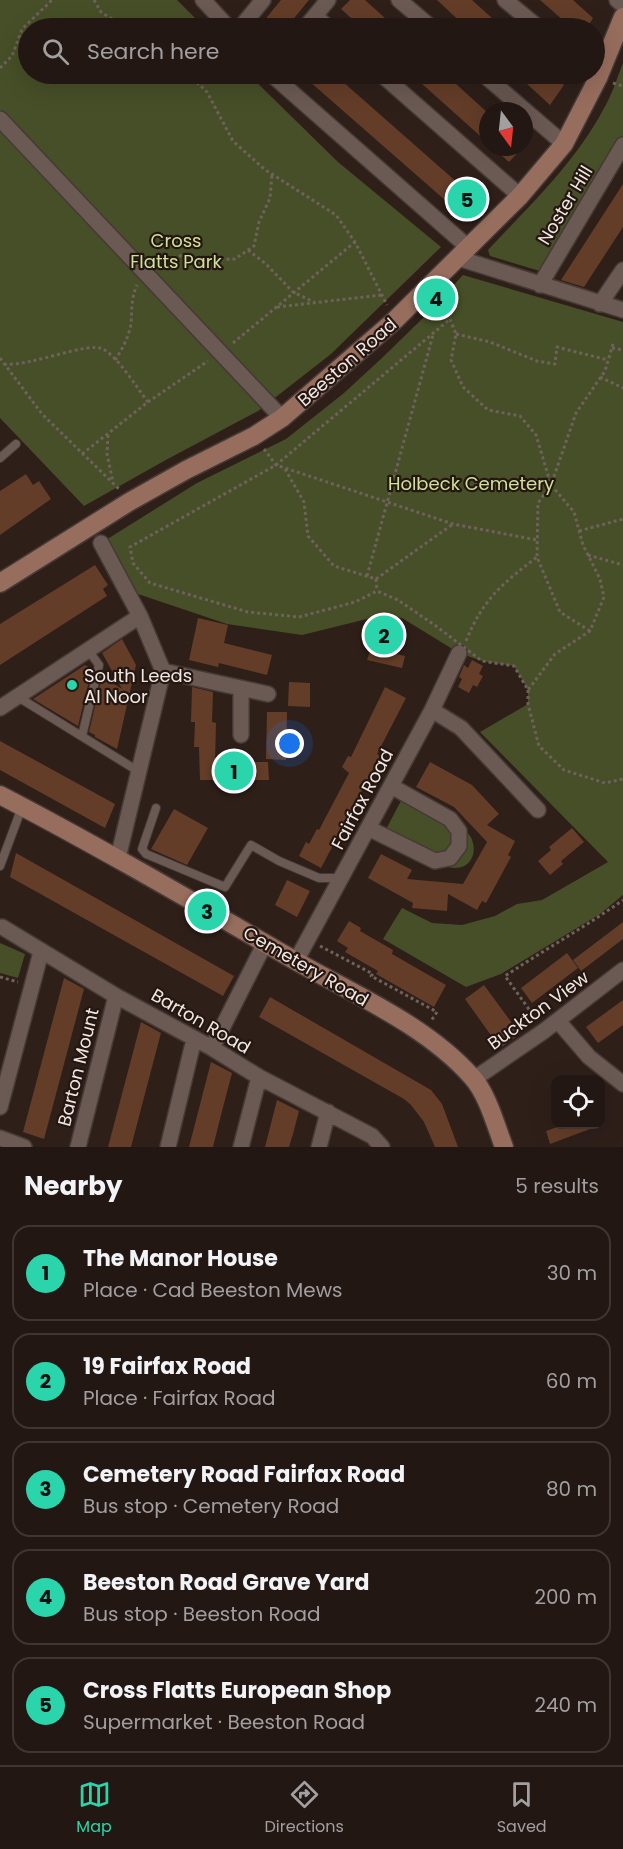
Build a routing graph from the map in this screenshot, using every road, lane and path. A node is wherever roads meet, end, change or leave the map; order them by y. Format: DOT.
graph roads {
  1 [pos="52,0"];
  2 [pos="94,0"];
  3 [pos="203,0"];
  4 [pos="263,0"];
  5 [pos="328,0"];
  6 [pos="399,0"];
  7 [pos="505,0"];
  8 [pos="617,0"];
  9 [pos="623,5"];
  10 [pos="315,16"];
  11 [pos="623,17"];
  12 [pos="33,18"];
  13 [pos="110,18"];
  14 [pos="220,18"];
  15 [pos="248,18"];
  16 [pos="317,18"];
  17 [pos="420,18"];
  18 [pos="527,18"];
  19 [pos="18,40"];
  20 [pos="605,55"];
  21 [pos="0,68"];
  22 [pos="199,84"];
  23 [pos="282,84"];
  24 [pos="392,84"];
  25 [pos="495,84"];
  26 [pos="591,84"];
  27 [pos="0,119"];
  28 [pos="564,144"];
  29 [pos="623,145"];
  30 [pos="272,174"];
  31 [pos="520,196"];
  32 [pos="248,250"];
  33 [pos="463,253"];
  34 [pos="623,270"];
  35 [pos="146,272"];
  36 [pos="540,285"];
  37 [pos="382,295"];
  38 [pos="315,303"];
  39 [pos="600,304"];
  40 [pos="275,308"];
  41 [pos="623,310"];
  42 [pos="395,320"];
  43 [pos="433,333"];
  44 [pos="456,334"];
  45 [pos="623,350"];
  46 [pos="0,358"];
  47 [pos="115,360"];
  48 [pos="608,360"];
  49 [pos="4,364"];
  50 [pos="600,377"];
  51 [pos="623,388"];
  52 [pos="148,402"];
  53 [pos="282,418"];
  54 [pos="108,435"];
  55 [pos="254,436"];
  56 [pos="16,444"];
  57 [pos="0,458"];
  58 [pos="276,465"];
  59 [pos="285,468"];
  60 [pos="114,483"];
  61 [pos="551,485"];
  62 [pos="129,502"];
  63 [pos="387,502"];
  64 [pos="623,519"];
  65 [pos="453,524"];
  66 [pos="579,531"];
  67 [pos="537,540"];
  68 [pos="101,543"];
  69 [pos="588,555"];
  70 [pos="537,557"];
  71 [pos="623,565"];
  72 [pos="367,576"];
  73 [pos="376,579"];
  74 [pos="0,583"];
  75 [pos="377,591"];
  76 [pos="140,616"];
  77 [pos="590,632"];
  78 [pos="88,650"];
  79 [pos="461,650"];
  80 [pos="163,670"];
  81 [pos="241,688"];
  82 [pos="528,690"];
  83 [pos="268,694"];
  84 [pos="18,697"];
  85 [pos="0,708"];
  86 [pos="432,710"];
  87 [pos="241,735"];
  88 [pos="82,736"];
  89 [pos="138,771"];
  90 [pos="623,779"];
  91 [pos="391,786"];
  92 [pos="0,795"];
  93 [pos="22,807"];
  94 [pos="156,808"];
  95 [pos="538,810"];
  96 [pos="368,828"];
  97 [pos="118,858"];
  98 [pos="0,866"];
  99 [pos="342,878"];
  100 [pos="623,900"];
  101 [pos="2,927"];
  102 [pos="308,940"];
  103 [pos="266,943"];
  104 [pos="41,952"];
  105 [pos="296,961"];
  106 [pos="623,970"];
  107 [pos="116,996"];
  108 [pos="421,1003"];
  109 [pos="558,1021"];
  110 [pos="544,1031"];
  111 [pos="194,1039"];
  112 [pos="212,1048"];
  113 [pos="259,1077"];
  114 [pos="474,1079"];
  115 [pos="623,1084"];
  116 [pos="0,1107"];
  117 [pos="328,1112"];
  118 [pos="0,1138"];
  119 [pos="24,1147"];
  120 [pos="78,1147"];
  121 [pos="168,1147"];
  122 [pos="241,1147"];
  123 [pos="319,1147"];
  124 [pos="382,1147"];
  125 [pos="504,1147"];
  1 -- 12 [label="path"];
  2 -- 13 [label="path"];
  3 -- 14 [label="street"];
  4 -- 15 [label="street"];
  5 -- 10 [label="street"];
  6 -- 17 [label="street"];
  7 -- 18 [label="street"];
  8 -- 9 [label="street"];
  10 -- 16 [label="street"];
  11 -- 20 [label="street, Beeston Road"];
  19 -- 21 [label="path"];
  22 -- 30 [label="path"];
  23 -- 33 [label="street"];
  24 -- 31 [label="street"];
  25 -- 28 [label="street"];
  26 -- 28 [label="street, Beeston Road"];
  27 -- 35 [label="street"];
  28 -- 31 [label="street, Beeston Road"];
  29 -- 36 [label="street, Noster Hill"];
  30 -- 32 [label="path"];
  30 -- 37 [label="path"];
  31 -- 33 [label="street, Beeston Road"];
  32 -- 35 [label="path"];
  32 -- 38 [label="path"];
  33 -- 36 [label="street"];
  33 -- 42 [label="street, Beeston Road"];
  34 -- 39 [label="street"];
  35 -- 47 [label="path"];
  35 -- 53 [label="street"];
  36 -- 39 [label="street"];
  37 -- 38 [label="path"];
  37 -- 42 [label="path"];
  38 -- 40 [label="path"];
  39 -- 41 [label="street"];
  42 -- 53 [label="street, Beeston Road"];
  43 -- 44 [label="path"];
  43 -- 58 [label="path"];
  43 -- 63 [label="path"];
  44 -- 48 [label="path"];
  44 -- 61 [label="path"];
  45 -- 48 [label="path"];
  46 -- 49 [label="path"];
  47 -- 49 [label="path"];
  47 -- 52 [label="path"];
  48 -- 50 [label="path"];
  49 -- 60 [label="path"];
  50 -- 51 [label="path"];
  50 -- 61 [label="path"];
  53 -- 55 [label="street, Beeston Road"];
  54 -- 60 [label="path"];
  55 -- 58 [label="path"];
  55 -- 62 [label="street, Beeston Road"];
  56 -- 57 [label="lane"];
  58 -- 59 [label="path"];
  58 -- 75 [label="path"];
  59 -- 63 [label="path"];
  59 -- 72 [label="path"];
  60 -- 62 [label="path"];
  61 -- 66 [label="path"];
  61 -- 67 [label="path"];
  62 -- 74 [label="street, Beeston Road"];
  63 -- 65 [label="path"];
  63 -- 72 [label="path"];
  64 -- 66 [label="path"];
  65 -- 67 [label="path"];
  65 -- 73 [label="path"];
  66 -- 69 [label="path"];
  67 -- 70 [label="path"];
  68 -- 76 [label="street"];
  69 -- 71 [label="path"];
  69 -- 77 [label="path"];
  70 -- 77 [label="path"];
  70 -- 79 [label="path"];
  72 -- 73 [label="path"];
  73 -- 75 [label="path"];
  75 -- 79 [label="path"];
  76 -- 78 [label="street"];
  76 -- 80 [label="street"];
  77 -- 82 [label="path"];
  78 -- 84 [label="street"];
  78 -- 88 [label="lane"];
  79 -- 82 [label="path"];
  79 -- 86 [label="street, Fairfax Road"];
  80 -- 81 [label="street"];
  80 -- 89 [label="street"];
  81 -- 83 [label="street"];
  81 -- 87 [label="street"];
  82 -- 90 [label="path"];
  84 -- 85 [label="street"];
  84 -- 88 [label="lane"];
  86 -- 91 [label="street, Fairfax Road"];
  86 -- 95 [label="street"];
  88 -- 89 [label="lane"];
  89 -- 97 [label="street"];
  91 -- 96 [label="street, Fairfax Road"];
  91 -- 96 [label="street"];
  92 -- 93 [label="street, Cemetery Road"];
  93 -- 97 [label="street, Cemetery Road"];
  93 -- 98 [label="lane"];
  94 -- 99 [label="lane"];
  96 -- 99 [label="street, Fairfax Road"];
  97 -- 103 [label="street, Cemetery Road"];
  99 -- 102 [label="street, Fairfax Road"];
  100 -- 110 [label="path"];
  101 -- 104 [label="street, Barton Road"];
  102 -- 105 [label="street, Fairfax Road"];
  102 -- 108 [label="path"];
  103 -- 105 [label="street, Cemetery Road"];
  103 -- 112 [label="street"];
  104 -- 107 [label="street, Barton Road"];
  104 -- 116 [label="street"];
  105 -- 114 [label="street, Cemetery Road"];
  106 -- 109 [label="street, Buckton View"];
  107 -- 111 [label="street, Barton Road"];
  107 -- 120 [label="street, Barton Mount"];
  109 -- 110 [label="street, Buckton View"];
  109 -- 115 [label="street"];
  110 -- 114 [label="street, Buckton View"];
  111 -- 112 [label="street, Barton Road"];
  111 -- 121 [label="street"];
  112 -- 113 [label="street, Barton Road"];
  113 -- 117 [label="street, Barton Road"];
  113 -- 122 [label="street"];
  114 -- 125 [label="street, Cemetery Road"];
  117 -- 123 [label="street"];
  117 -- 124 [label="street, Barton Road"];
  118 -- 119 [label="street"];
}
